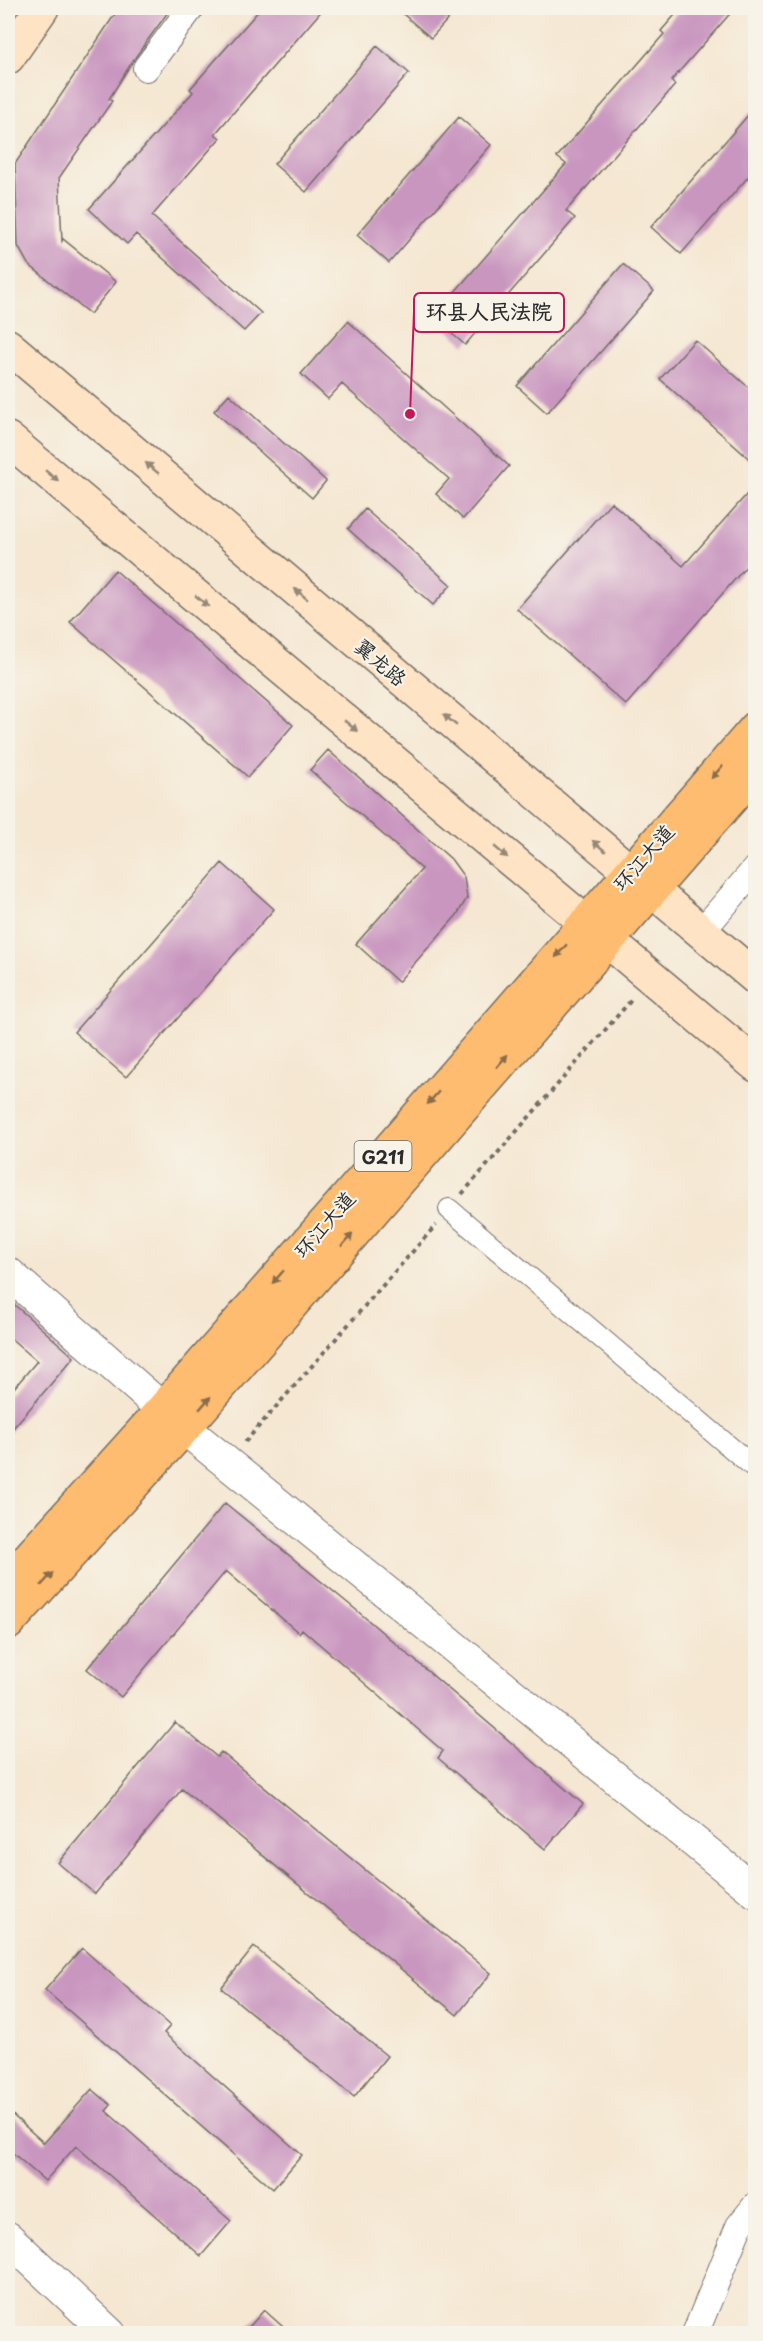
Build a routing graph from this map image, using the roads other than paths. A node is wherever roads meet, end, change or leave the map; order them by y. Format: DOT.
graph roads {
  1 [pos="42,8"];
  2 [pos="191,8"];
  3 [pos="8,57"];
  4 [pos="146,69"];
  5 [pos="8,346"];
  6 [pos="8,438"];
  7 [pos="756,728"];
  8 [pos="756,770"];
  9 [pos="756,868"];
  10 [pos="640,881"];
  11 [pos="596,932"];
  12 [pos="701,932"];
  13 [pos="756,978"];
  14 [pos="756,1065"];
  15 [pos="449,1209"];
  16 [pos="8,1273"];
  17 [pos="173,1418"];
  18 [pos="756,1469"];
  19 [pos="8,1581"];
  20 [pos="8,1623"];
  21 [pos="756,1892"];
  22 [pos="756,2205"];
  23 [pos="8,2238"];
  24 [pos="110,2334"];
  25 [pos="695,2334"];
  1 -- 3 [label="main road"];
  2 -- 4 [label="street"];
  10 -- 5 [label="main road, 翼龙路, one-way"];
  6 -- 11 [label="main road, one-way"];
  7 -- 10 [label="highway, 环江大道 / G211, one-way"];
  8 -- 10 [label="highway, 环江大道 / G211"];
  9 -- 12 [label="street"];
  10 -- 11 [label="highway, 环江大道 / G211"];
  10 -- 12 [label="main road, 翼龙路"];
  11 -- 14 [label="main road"];
  11 -- 17 [label="highway, 环江大道 / G211"];
  12 -- 13 [label="main road, 翼龙路"];
  15 -- 18 [label="street"];
  16 -- 17 [label="street"];
  17 -- 19 [label="highway, 环江大道 / G211"];
  20 -- 17 [label="highway, 环江大道 / G211, one-way"];
  17 -- 21 [label="street"];
  22 -- 25 [label="street"];
  23 -- 24 [label="street"];
}
